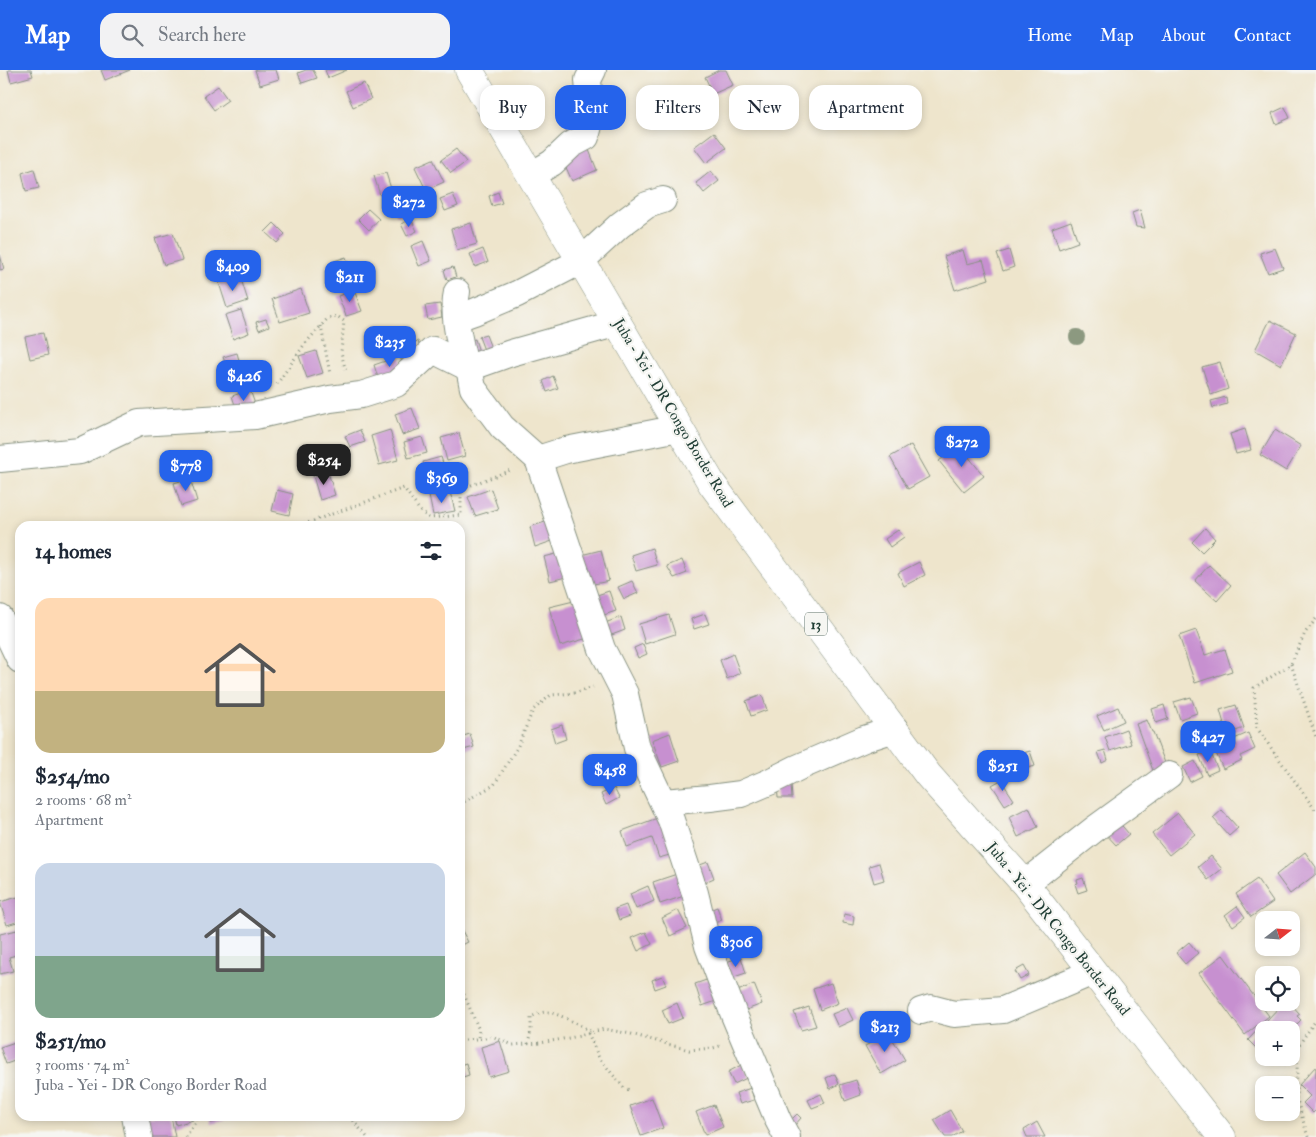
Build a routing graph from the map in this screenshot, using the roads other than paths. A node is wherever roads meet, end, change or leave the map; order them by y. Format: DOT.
graph roads {
  1 [pos="469,70"];
  2 [pos="593,70"];
  3 [pos="531,175"];
  4 [pos="663,200"];
  5 [pos="581,261"];
  6 [pos="457,292"];
  7 [pos="457,318"];
  8 [pos="618,323"];
  9 [pos="467,367"];
  10 [pos="679,428"];
  11 [pos="0,459"];
  12 [pos="538,460"];
  13 [pos="0,618"];
  14 [pos="15,650"];
  15 [pos="894,730"];
  16 [pos="1169,775"];
  17 [pos="662,802"];
  18 [pos="1025,884"];
  19 [pos="1093,972"];
  20 [pos="921,1011"];
  21 [pos="135,1121"];
  22 [pos="1219,1136"];
  23 [pos="139,1137"];
  24 [pos="787,1137"];
  1 -- 3 [label="main road, Juba - Yei - DR Congo Border Road / 13"];
  2 -- 3 [label="street"];
  3 -- 5 [label="main road, Juba - Yei - DR Congo Border Road / 13"];
  4 -- 5 [label="street"];
  5 -- 7 [label="street"];
  5 -- 8 [label="main road, Juba - Yei - DR Congo Border Road / 13"];
  6 -- 7 [label="street"];
  7 -- 9 [label="street"];
  8 -- 9 [label="street"];
  8 -- 10 [label="main road, Juba - Yei - DR Congo Border Road / 13"];
  9 -- 11 [label="street"];
  9 -- 12 [label="street"];
  10 -- 12 [label="street"];
  10 -- 15 [label="main road, Juba - Yei - DR Congo Border Road / 13"];
  12 -- 17 [label="street"];
  13 -- 14 [label="street"];
  15 -- 17 [label="street"];
  15 -- 18 [label="main road, Juba - Yei - DR Congo Border Road / 13"];
  16 -- 18 [label="street"];
  17 -- 24 [label="street"];
  18 -- 19 [label="main road, Juba - Yei - DR Congo Border Road / 13"];
  19 -- 20 [label="street"];
  19 -- 22 [label="main road, Juba - Yei - DR Congo Border Road / 13"];
  21 -- 23 [label="street"];
}
